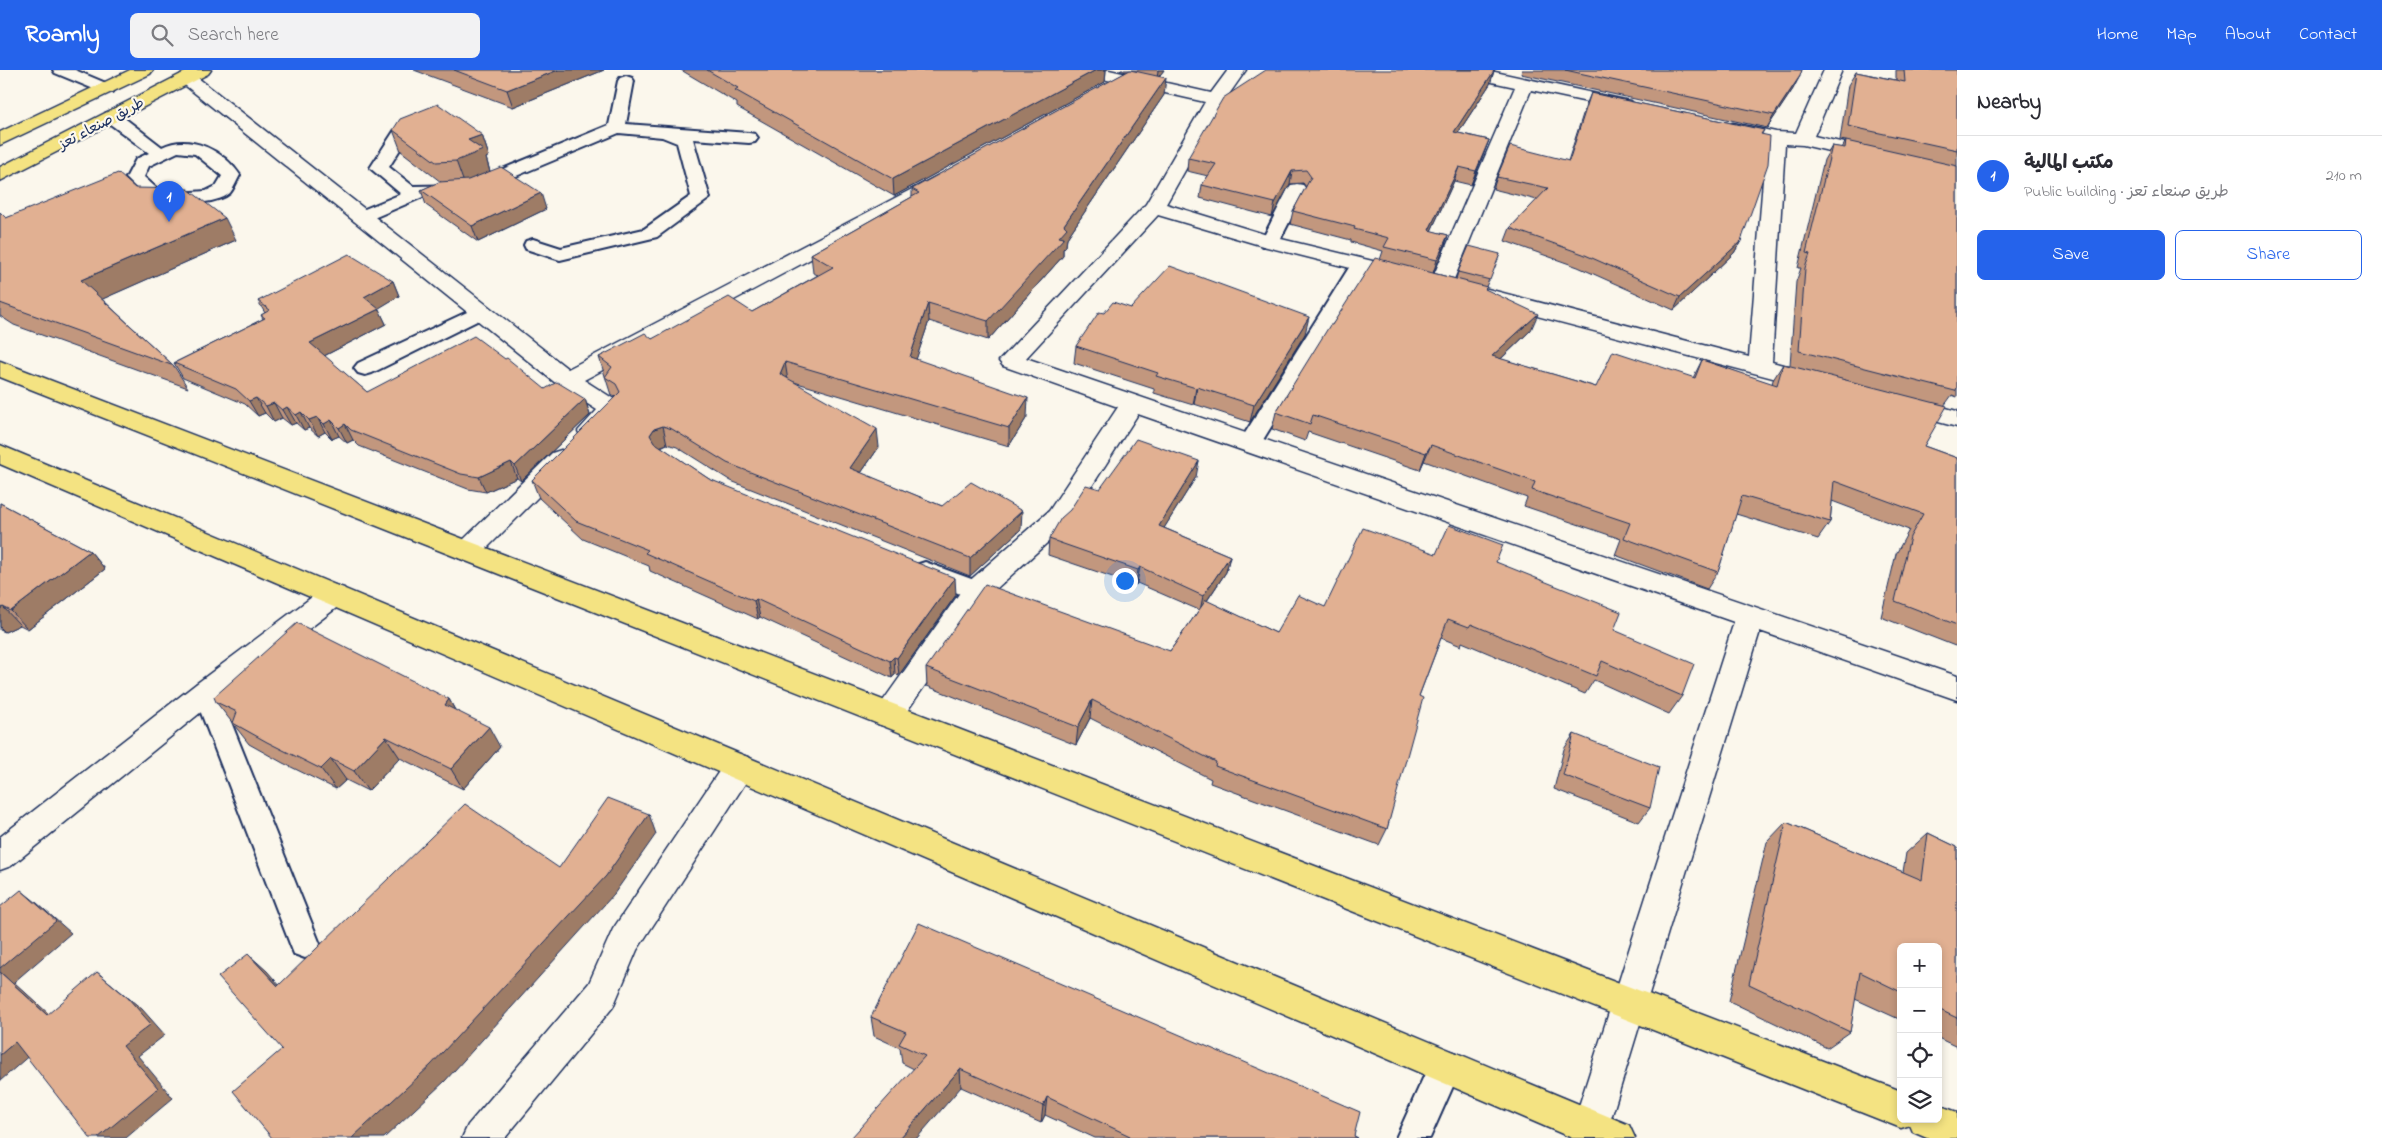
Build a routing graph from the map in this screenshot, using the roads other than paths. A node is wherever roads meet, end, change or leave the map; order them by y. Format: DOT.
graph roads {
  1 [pos="61,70"];
  2 [pos="144,70"];
  3 [pos="1085,70"];
  4 [pos="1237,70"];
  5 [pos="1461,70"];
  6 [pos="1833,70"];
  7 [pos="194,74"];
  8 [pos="1127,79"];
  9 [pos="626,81"];
  10 [pos="1525,84"];
  11 [pos="107,89"];
  12 [pos="1102,93"];
  13 [pos="1216,99"];
  14 [pos="1641,109"];
  15 [pos="112,117"];
  16 [pos="1718,126"];
  17 [pos="617,128"];
  18 [pos="666,132"];
  19 [pos="400,135"];
  20 [pos="748,138"];
  21 [pos="1776,138"];
  22 [pos="0,139"];
  23 [pos="1803,139"];
  24 [pos="161,154"];
  25 [pos="1890,159"];
  26 [pos="964,169"];
  27 [pos="0,176"];
  28 [pos="1298,189"];
  29 [pos="422,191"];
  30 [pos="1154,207"];
  31 [pos="362,217"];
  32 [pos="1270,242"];
  33 [pos="533,245"];
  34 [pos="1360,266"];
  35 [pos="1442,284"];
  36 [pos="480,312"];
  37 [pos="1760,367"];
  38 [pos="0,368"];
  39 [pos="365,368"];
  40 [pos="566,380"];
  41 [pos="1835,387"];
  42 [pos="1882,399"];
  43 [pos="1133,403"];
  44 [pos="1957,419"];
  45 [pos="1250,444"];
  46 [pos="0,454"];
  47 [pos="468,551"];
  48 [pos="904,562"];
  49 [pos="976,591"];
  50 [pos="334,595"];
  51 [pos="1750,616"];
  52 [pos="1957,688"];
  53 [pos="206,692"];
  54 [pos="888,715"];
  55 [pos="739,767"];
  56 [pos="0,856"];
  57 [pos="305,944"];
  58 [pos="1631,1006"];
  59 [pos="1446,1066"];
  60 [pos="1897,1108"];
  61 [pos="1936,1123"];
  62 [pos="1957,1131"];
  63 [pos="1604,1133"];
  64 [pos="481,1138"];
  65 [pos="1413,1138"];
  1 -- 11 [label="lane"];
  2 -- 11 [label="main road, طريق صنعاء تعز"];
  3 -- 8 [label="street"];
  4 -- 13 [label="street"];
  5 -- 10 [label="street"];
  6 -- 23 [label="street"];
  7 -- 15 [label="main road, طريق صنعاء تعز"];
  7 -- 31 [label="street"];
  8 -- 12 [label="street"];
  8 -- 13 [label="street"];
  9 -- 17 [label="lane"];
  10 -- 14 [label="street"];
  10 -- 35 [label="street"];
  11 -- 22 [label="main road, طريق صنعاء تعز"];
  13 -- 30 [label="street"];
  15 -- 24 [label="lane"];
  15 -- 27 [label="main road, طريق صنعاء تعز"];
  16 -- 21 [label="street"];
  17 -- 18 [label="lane"];
  17 -- 29 [label="lane"];
  18 -- 20 [label="lane"];
  18 -- 33 [label="lane"];
  19 -- 29 [label="lane"];
  21 -- 23 [label="street"];
  21 -- 37 [label="street"];
  23 -- 25 [label="street"];
  24 -- 24 [label="lane"];
  26 -- 40 [label="street"];
  28 -- 32 [label="lane"];
  29 -- 31 [label="lane"];
  30 -- 32 [label="street"];
  30 -- 43 [label="street"];
  31 -- 36 [label="street"];
  32 -- 34 [label="street"];
  34 -- 35 [label="street"];
  34 -- 45 [label="lane"];
  35 -- 37 [label="street"];
  36 -- 39 [label="lane"];
  36 -- 40 [label="street"];
  37 -- 41 [label="street"];
  38 -- 47 [label="main road"];
  40 -- 47 [label="street"];
  42 -- 44 [label="street"];
  43 -- 45 [label="street"];
  43 -- 49 [label="street"];
  45 -- 51 [label="street"];
  46 -- 50 [label="main road"];
  47 -- 54 [label="main road"];
  48 -- 49 [label="lane"];
  49 -- 54 [label="street"];
  50 -- 53 [label="street"];
  50 -- 55 [label="main road"];
  51 -- 52 [label="street"];
  51 -- 58 [label="street"];
  53 -- 56 [label="street"];
  53 -- 57 [label="lane"];
  54 -- 58 [label="main road"];
  55 -- 59 [label="main road"];
  55 -- 64 [label="street"];
  58 -- 60 [label="main road"];
  58 -- 63 [label="street"];
  59 -- 63 [label="main road"];
  59 -- 65 [label="lane"];
  61 -- 62 [label="main road"];
}
